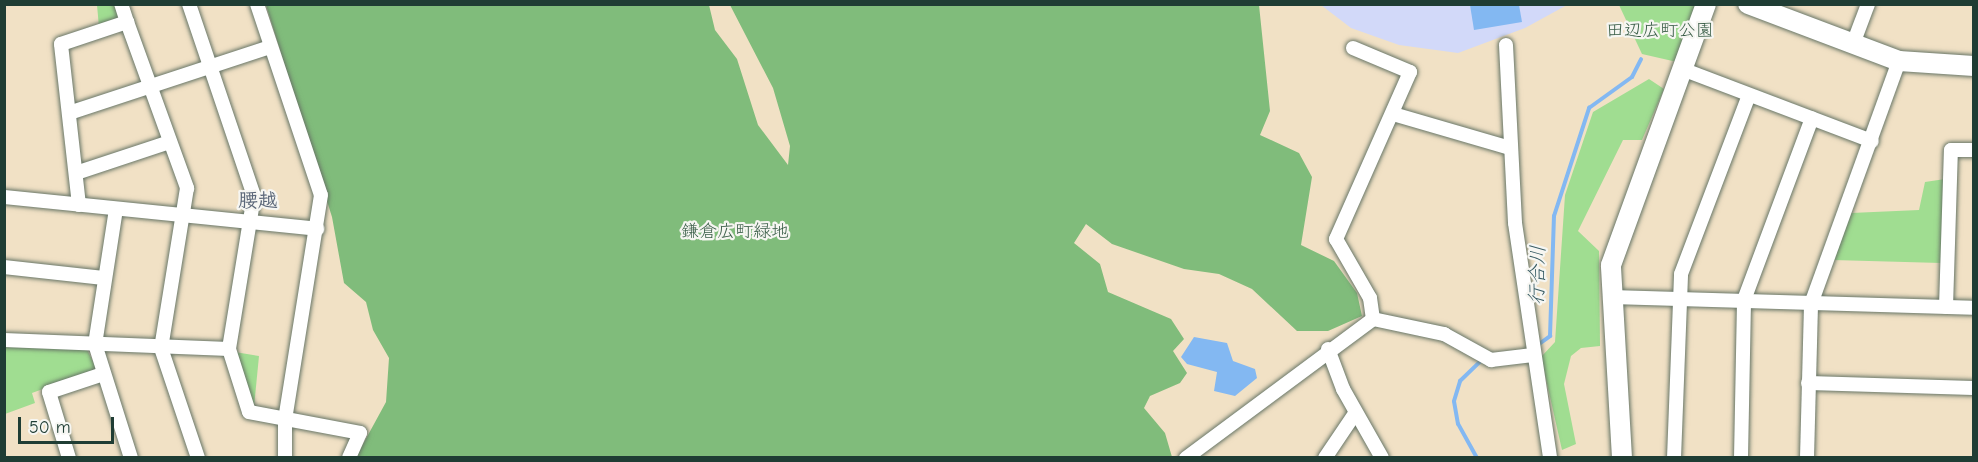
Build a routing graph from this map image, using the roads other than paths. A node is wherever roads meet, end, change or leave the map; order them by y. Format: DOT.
graph roads {
  1 [pos="121,4"];
  2 [pos="189,4"];
  3 [pos="256,4"];
  4 [pos="1706,4"];
  5 [pos="1748,4"];
  6 [pos="1868,4"];
  7 [pos="127,22"];
  8 [pos="1854,44"];
  9 [pos="1506,45"];
  10 [pos="270,47"];
  11 [pos="1353,48"];
  12 [pos="1899,61"];
  13 [pos="210,66"];
  14 [pos="1974,66"];
  15 [pos="1682,69"];
  16 [pos="152,86"];
  17 [pos="1749,95"];
  18 [pos="69,113"];
  19 [pos="1393,114"];
  20 [pos="1812,118"];
  21 [pos="1872,141"];
  22 [pos="170,142"];
  23 [pos="1510,148"];
  24 [pos="1974,150"];
  25 [pos="76,173"];
  26 [pos="4,197"];
  27 [pos="79,205"];
  28 [pos="116,209"];
  29 [pos="182,215"];
  30 [pos="249,221"];
  31 [pos="317,229"];
  32 [pos="4,267"];
  33 [pos="103,278"];
  34 [pos="1610,297"];
  35 [pos="1680,299"];
  36 [pos="1744,300"];
  37 [pos="1811,304"];
  38 [pos="1946,307"];
  39 [pos="1974,308"];
  40 [pos="1373,319"];
  41 [pos="4,340"];
  42 [pos="95,344"];
  43 [pos="161,348"];
  44 [pos="229,349"];
  45 [pos="1328,349"];
  46 [pos="1533,355"];
  47 [pos="103,374"];
  48 [pos="1808,383"];
  49 [pos="1974,388"];
  50 [pos="1356,412"];
  51 [pos="285,421"];
  52 [pos="69,458"];
  53 [pos="131,458"];
  54 [pos="198,458"];
  55 [pos="285,458"];
  56 [pos="349,458"];
  57 [pos="1186,458"];
  58 [pos="1325,458"];
  59 [pos="1382,458"];
  60 [pos="1550,458"];
  61 [pos="1622,458"];
  62 [pos="1674,458"];
  63 [pos="1741,458"];
  64 [pos="1806,458"];
  1 -- 7 [label="street"];
  2 -- 13 [label="street"];
  3 -- 10 [label="street"];
  4 -- 15 [label="street"];
  5 -- 8 [label="street"];
  6 -- 8 [label="street"];
  7 -- 16 [label="street"];
  7 -- 18 [label="street"];
  8 -- 12 [label="street"];
  9 -- 23 [label="street"];
  10 -- 13 [label="street"];
  10 -- 31 [label="street"];
  11 -- 19 [label="street"];
  12 -- 14 [label="street"];
  12 -- 21 [label="street"];
  13 -- 16 [label="street"];
  13 -- 30 [label="street"];
  15 -- 17 [label="street"];
  15 -- 34 [label="street"];
  16 -- 18 [label="street"];
  16 -- 22 [label="street"];
  17 -- 20 [label="street"];
  17 -- 35 [label="street"];
  18 -- 25 [label="street"];
  19 -- 23 [label="street"];
  19 -- 40 [label="street"];
  20 -- 21 [label="street"];
  20 -- 36 [label="street"];
  21 -- 37 [label="street"];
  22 -- 25 [label="street"];
  22 -- 29 [label="street"];
  23 -- 46 [label="street"];
  24 -- 38 [label="street"];
  25 -- 27 [label="street"];
  26 -- 27 [label="street"];
  27 -- 28 [label="street"];
  28 -- 29 [label="street"];
  28 -- 33 [label="street"];
  29 -- 30 [label="street"];
  29 -- 43 [label="street"];
  30 -- 31 [label="street"];
  30 -- 44 [label="street"];
  31 -- 51 [label="street"];
  32 -- 33 [label="street"];
  33 -- 42 [label="street"];
  34 -- 35 [label="street"];
  34 -- 61 [label="street"];
  35 -- 36 [label="street"];
  35 -- 62 [label="street"];
  36 -- 37 [label="street"];
  36 -- 63 [label="street"];
  37 -- 38 [label="street"];
  37 -- 48 [label="street"];
  38 -- 39 [label="street"];
  40 -- 45 [label="street"];
  40 -- 46 [label="street"];
  41 -- 42 [label="street"];
  42 -- 43 [label="street"];
  42 -- 47 [label="street"];
  43 -- 44 [label="street"];
  43 -- 54 [label="street"];
  44 -- 51 [label="street"];
  45 -- 50 [label="street"];
  45 -- 57 [label="street"];
  46 -- 60 [label="street"];
  47 -- 52 [label="street"];
  47 -- 53 [label="street"];
  48 -- 49 [label="street"];
  48 -- 64 [label="street"];
  50 -- 58 [label="street"];
  50 -- 59 [label="street"];
  51 -- 55 [label="street"];
  51 -- 56 [label="street"];
}
